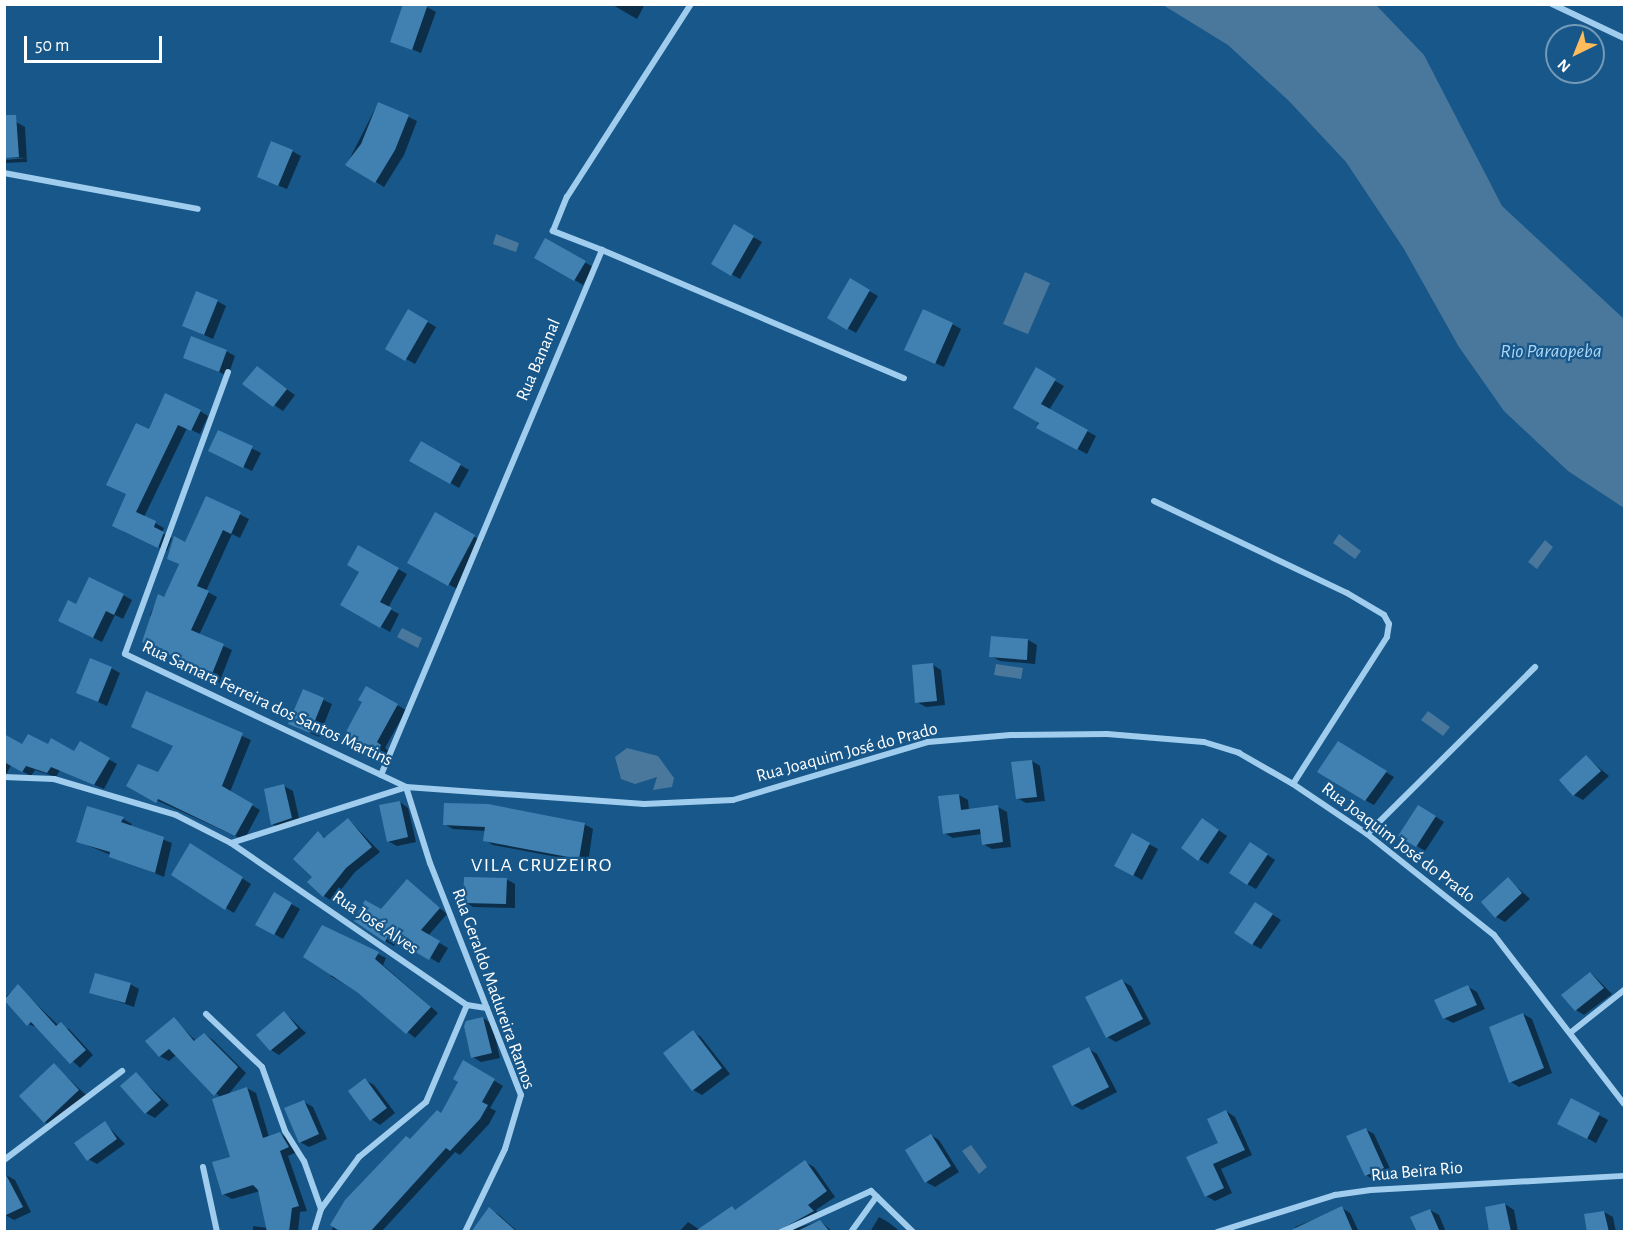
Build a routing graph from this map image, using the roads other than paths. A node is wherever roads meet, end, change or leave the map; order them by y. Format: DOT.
graph roads {
  1 [pos="692,4"];
  2 [pos="1552,4"];
  3 [pos="1624,38"];
  4 [pos="4,173"];
  5 [pos="198,209"];
  6 [pos="602,250"];
  7 [pos="228,372"];
  8 [pos="904,378"];
  9 [pos="1154,501"];
  10 [pos="1535,667"];
  11 [pos="381,775"];
  12 [pos="4,777"];
  13 [pos="1293,784"];
  14 [pos="406,787"];
  15 [pos="1367,834"];
  16 [pos="231,843"];
  17 [pos="1624,990"];
  18 [pos="467,1005"];
  19 [pos="487,1008"];
  20 [pos="206,1014"];
  21 [pos="1570,1033"];
  22 [pos="122,1071"];
  23 [pos="1624,1104"];
  24 [pos="4,1161"];
  25 [pos="203,1167"];
  26 [pos="1624,1176"];
  27 [pos="877,1196"];
  28 [pos="321,1209"];
  29 [pos="217,1232"];
  30 [pos="314,1232"];
  31 [pos="465,1232"];
  32 [pos="781,1232"];
  33 [pos="851,1232"];
  34 [pos="913,1232"];
  35 [pos="1217,1232"];
  1 -- 6 [label="street"];
  2 -- 3 [label="street"];
  4 -- 5 [label="street"];
  6 -- 8 [label="street"];
  6 -- 11 [label="street, Rua Bananal"];
  7 -- 11 [label="street, Rua Samara Ferreira dos Santos Martins"];
  9 -- 13 [label="street"];
  10 -- 15 [label="street"];
  11 -- 14 [label="street, Rua Samara Ferreira dos Santos Martins"];
  12 -- 16 [label="street, Rua José Alves"];
  13 -- 14 [label="street, Rua Joaquim José do Prado"];
  13 -- 15 [label="street, Rua Joaquim José do Prado"];
  14 -- 16 [label="street, Rua Joaquim José do Prado"];
  14 -- 19 [label="street, Rua Geraldo Madureira Ramos"];
  15 -- 21 [label="street, Rua Joaquim José do Prado"];
  16 -- 18 [label="street, Rua José Alves"];
  17 -- 21 [label="street"];
  18 -- 19 [label="street"];
  18 -- 28 [label="street"];
  19 -- 31 [label="street, Rua Geraldo Madureira Ramos"];
  20 -- 28 [label="street"];
  21 -- 23 [label="street, Rua Joaquim José do Prado"];
  22 -- 24 [label="street"];
  25 -- 29 [label="street"];
  26 -- 35 [label="street, Rua Beira Rio"];
  27 -- 32 [label="street"];
  27 -- 33 [label="street"];
  27 -- 34 [label="street"];
  28 -- 30 [label="street"];
}
